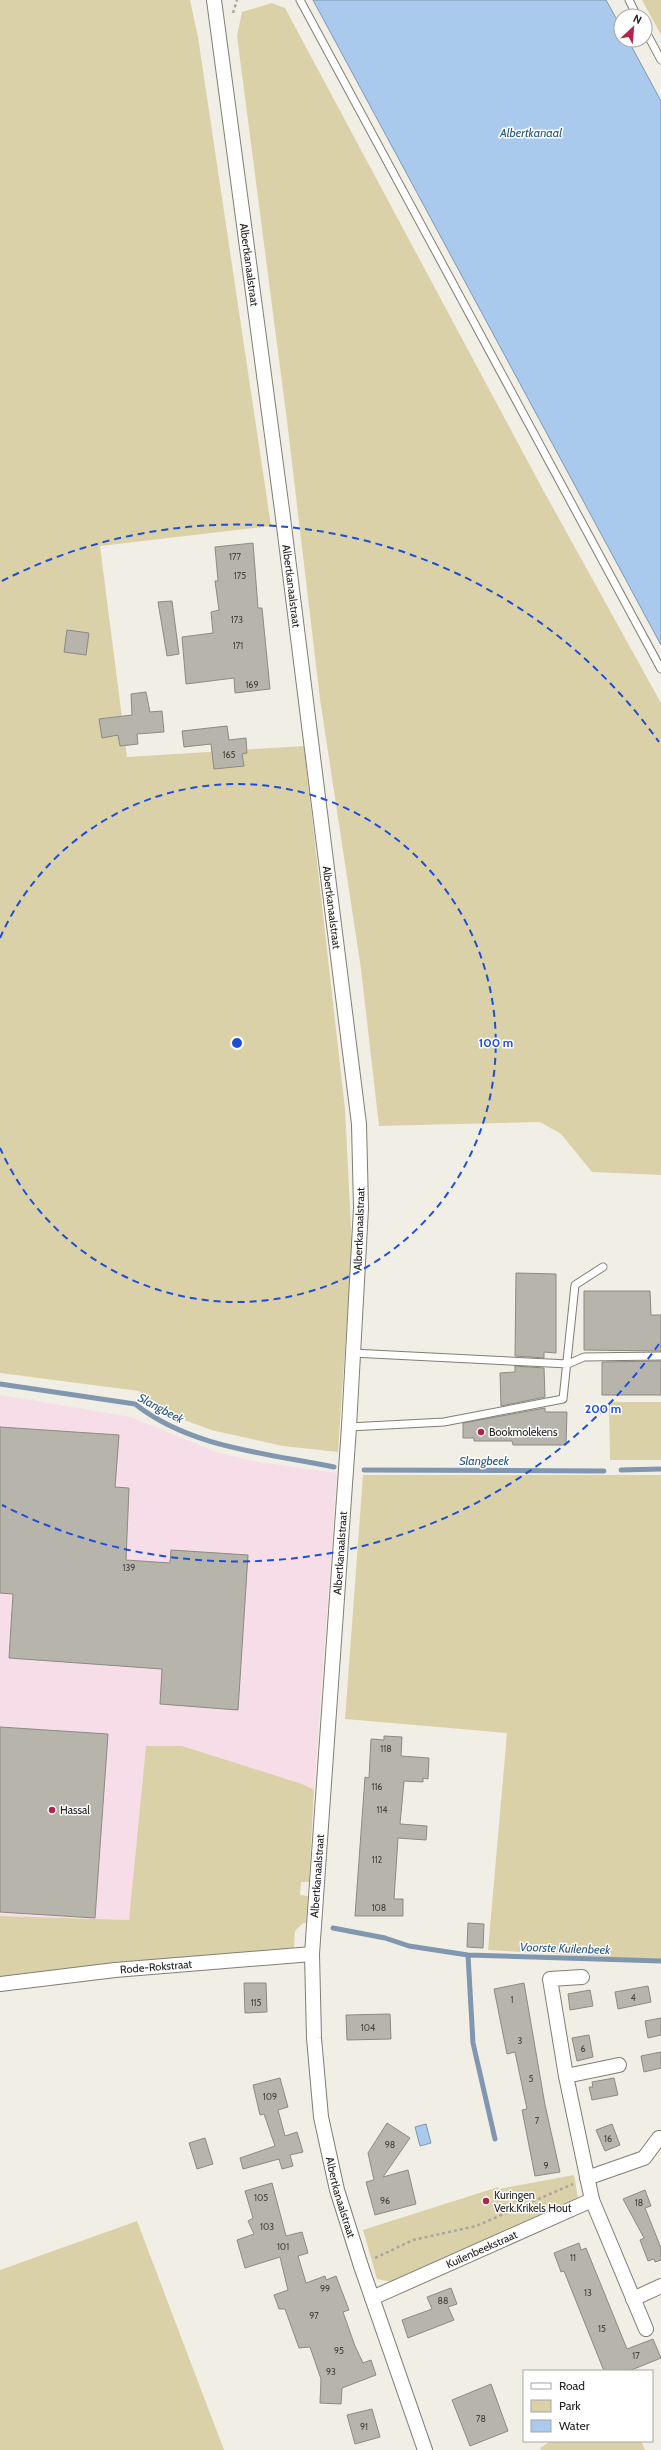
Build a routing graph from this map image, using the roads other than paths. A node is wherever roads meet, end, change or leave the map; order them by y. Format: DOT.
graph roads {
  1 [pos="214,0"];
  2 [pos="300,0"];
  3 [pos="653,45"];
  4 [pos="661,60"];
  5 [pos="661,669"];
  6 [pos="603,1267"];
  7 [pos="352,1353"];
  8 [pos="661,1356"];
  9 [pos="568,1364"];
  10 [pos="349,1427"];
  11 [pos="312,1954"];
  12 [pos="582,1977"];
  13 [pos="0,1984"];
  14 [pos="619,2065"];
  15 [pos="566,2076"];
  16 [pos="659,2138"];
  17 [pos="587,2178"];
  18 [pos="592,2200"];
  19 [pos="661,2286"];
  20 [pos="372,2298"];
  21 [pos="633,2299"];
  22 [pos="646,2329"];
  23 [pos="425,2450"];
  1 -- 7 [label="street, Albertkanaalstraat"];
  2 -- 5 [label="lane"];
  3 -- 4 [label="lane"];
  6 -- 9 [label="lane"];
  7 -- 9 [label="lane"];
  7 -- 10 [label="street, Albertkanaalstraat"];
  8 -- 9 [label="lane"];
  9 -- 10 [label="lane"];
  10 -- 11 [label="street, Albertkanaalstraat"];
  11 -- 13 [label="street, Rode-Rokstraat"];
  11 -- 20 [label="street, Albertkanaalstraat"];
  12 -- 15 [label="street"];
  14 -- 15 [label="street"];
  15 -- 17 [label="street"];
  16 -- 17 [label="street"];
  17 -- 18 [label="street"];
  18 -- 20 [label="street, Kuilenbeekstraat"];
  18 -- 21 [label="street"];
  19 -- 21 [label="street"];
  20 -- 23 [label="street, Albertkanaalstraat"];
  21 -- 22 [label="street"];
}
